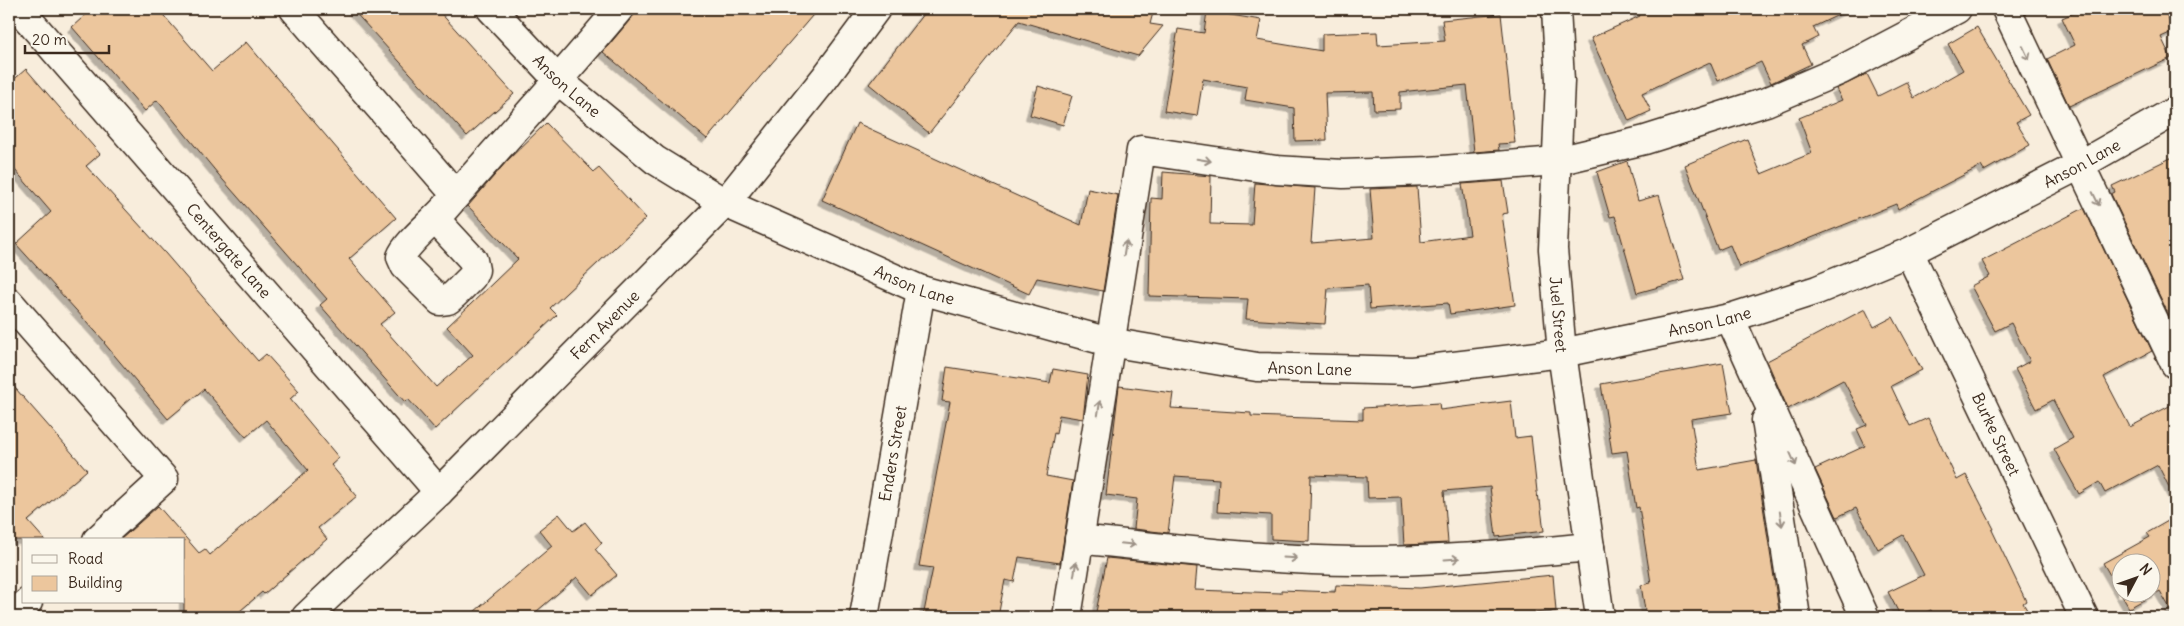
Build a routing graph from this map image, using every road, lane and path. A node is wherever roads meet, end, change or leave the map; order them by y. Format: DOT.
graph roads {
  1 [pos="19,9"];
  2 [pos="294,9"];
  3 [pos="491,9"];
  4 [pos="619,9"];
  5 [pos="876,9"];
  6 [pos="1556,9"];
  7 [pos="1958,9"];
  8 [pos="2006,9"];
  9 [pos="559,81"];
  10 [pos="2175,111"];
  11 [pos="1557,161"];
  12 [pos="2080,165"];
  13 [pos="456,195"];
  14 [pos="725,203"];
  15 [pos="435,219"];
  16 [pos="1909,252"];
  17 [pos="921,290"];
  18 [pos="9,302"];
  19 [pos="1730,318"];
  20 [pos="1109,342"];
  21 [pos="1562,353"];
  22 [pos="2175,364"];
  23 [pos="1760,384"];
  24 [pos="439,492"];
  25 [pos="99,538"];
  26 [pos="1079,539"];
  27 [pos="1590,547"];
  28 [pos="306,617"];
  29 [pos="864,617"];
  30 [pos="1067,617"];
  31 [pos="1600,617"];
  32 [pos="1796,617"];
  33 [pos="1865,617"];
  34 [pos="2084,617"];
  1 -- 24 [label="street, Centergate Lane"];
  2 -- 13 [label="street"];
  3 -- 9 [label="street, Anson Lane"];
  4 -- 9 [label="street"];
  5 -- 14 [label="street, Fern Avenue"];
  6 -- 11 [label="street, Juel Street"];
  7 -- 11 [label="street"];
  8 -- 12 [label="street, one-way"];
  9 -- 13 [label="street"];
  9 -- 14 [label="street, Anson Lane"];
  10 -- 12 [label="street, Anson Lane"];
  20 -- 11 [label="street, one-way"];
  11 -- 21 [label="street, Juel Street"];
  12 -- 16 [label="street, Anson Lane"];
  12 -- 22 [label="street, one-way"];
  13 -- 15 [label="street"];
  14 -- 17 [label="street, Anson Lane"];
  14 -- 24 [label="street, Fern Avenue"];
  16 -- 19 [label="street, Anson Lane"];
  16 -- 34 [label="street, Burke Street"];
  17 -- 20 [label="street, Anson Lane"];
  17 -- 29 [label="street, Enders Street"];
  18 -- 25 [label="street"];
  19 -- 21 [label="street, Anson Lane"];
  19 -- 23 [label="street"];
  20 -- 21 [label="street, Anson Lane"];
  26 -- 20 [label="street, one-way"];
  21 -- 27 [label="street, Juel Street"];
  23 -- 32 [label="street, one-way"];
  23 -- 33 [label="street, one-way"];
  24 -- 28 [label="street, Fern Avenue"];
  26 -- 27 [label="street, one-way"];
  30 -- 26 [label="street, one-way"];
  27 -- 31 [label="street, Juel Street"];
}
